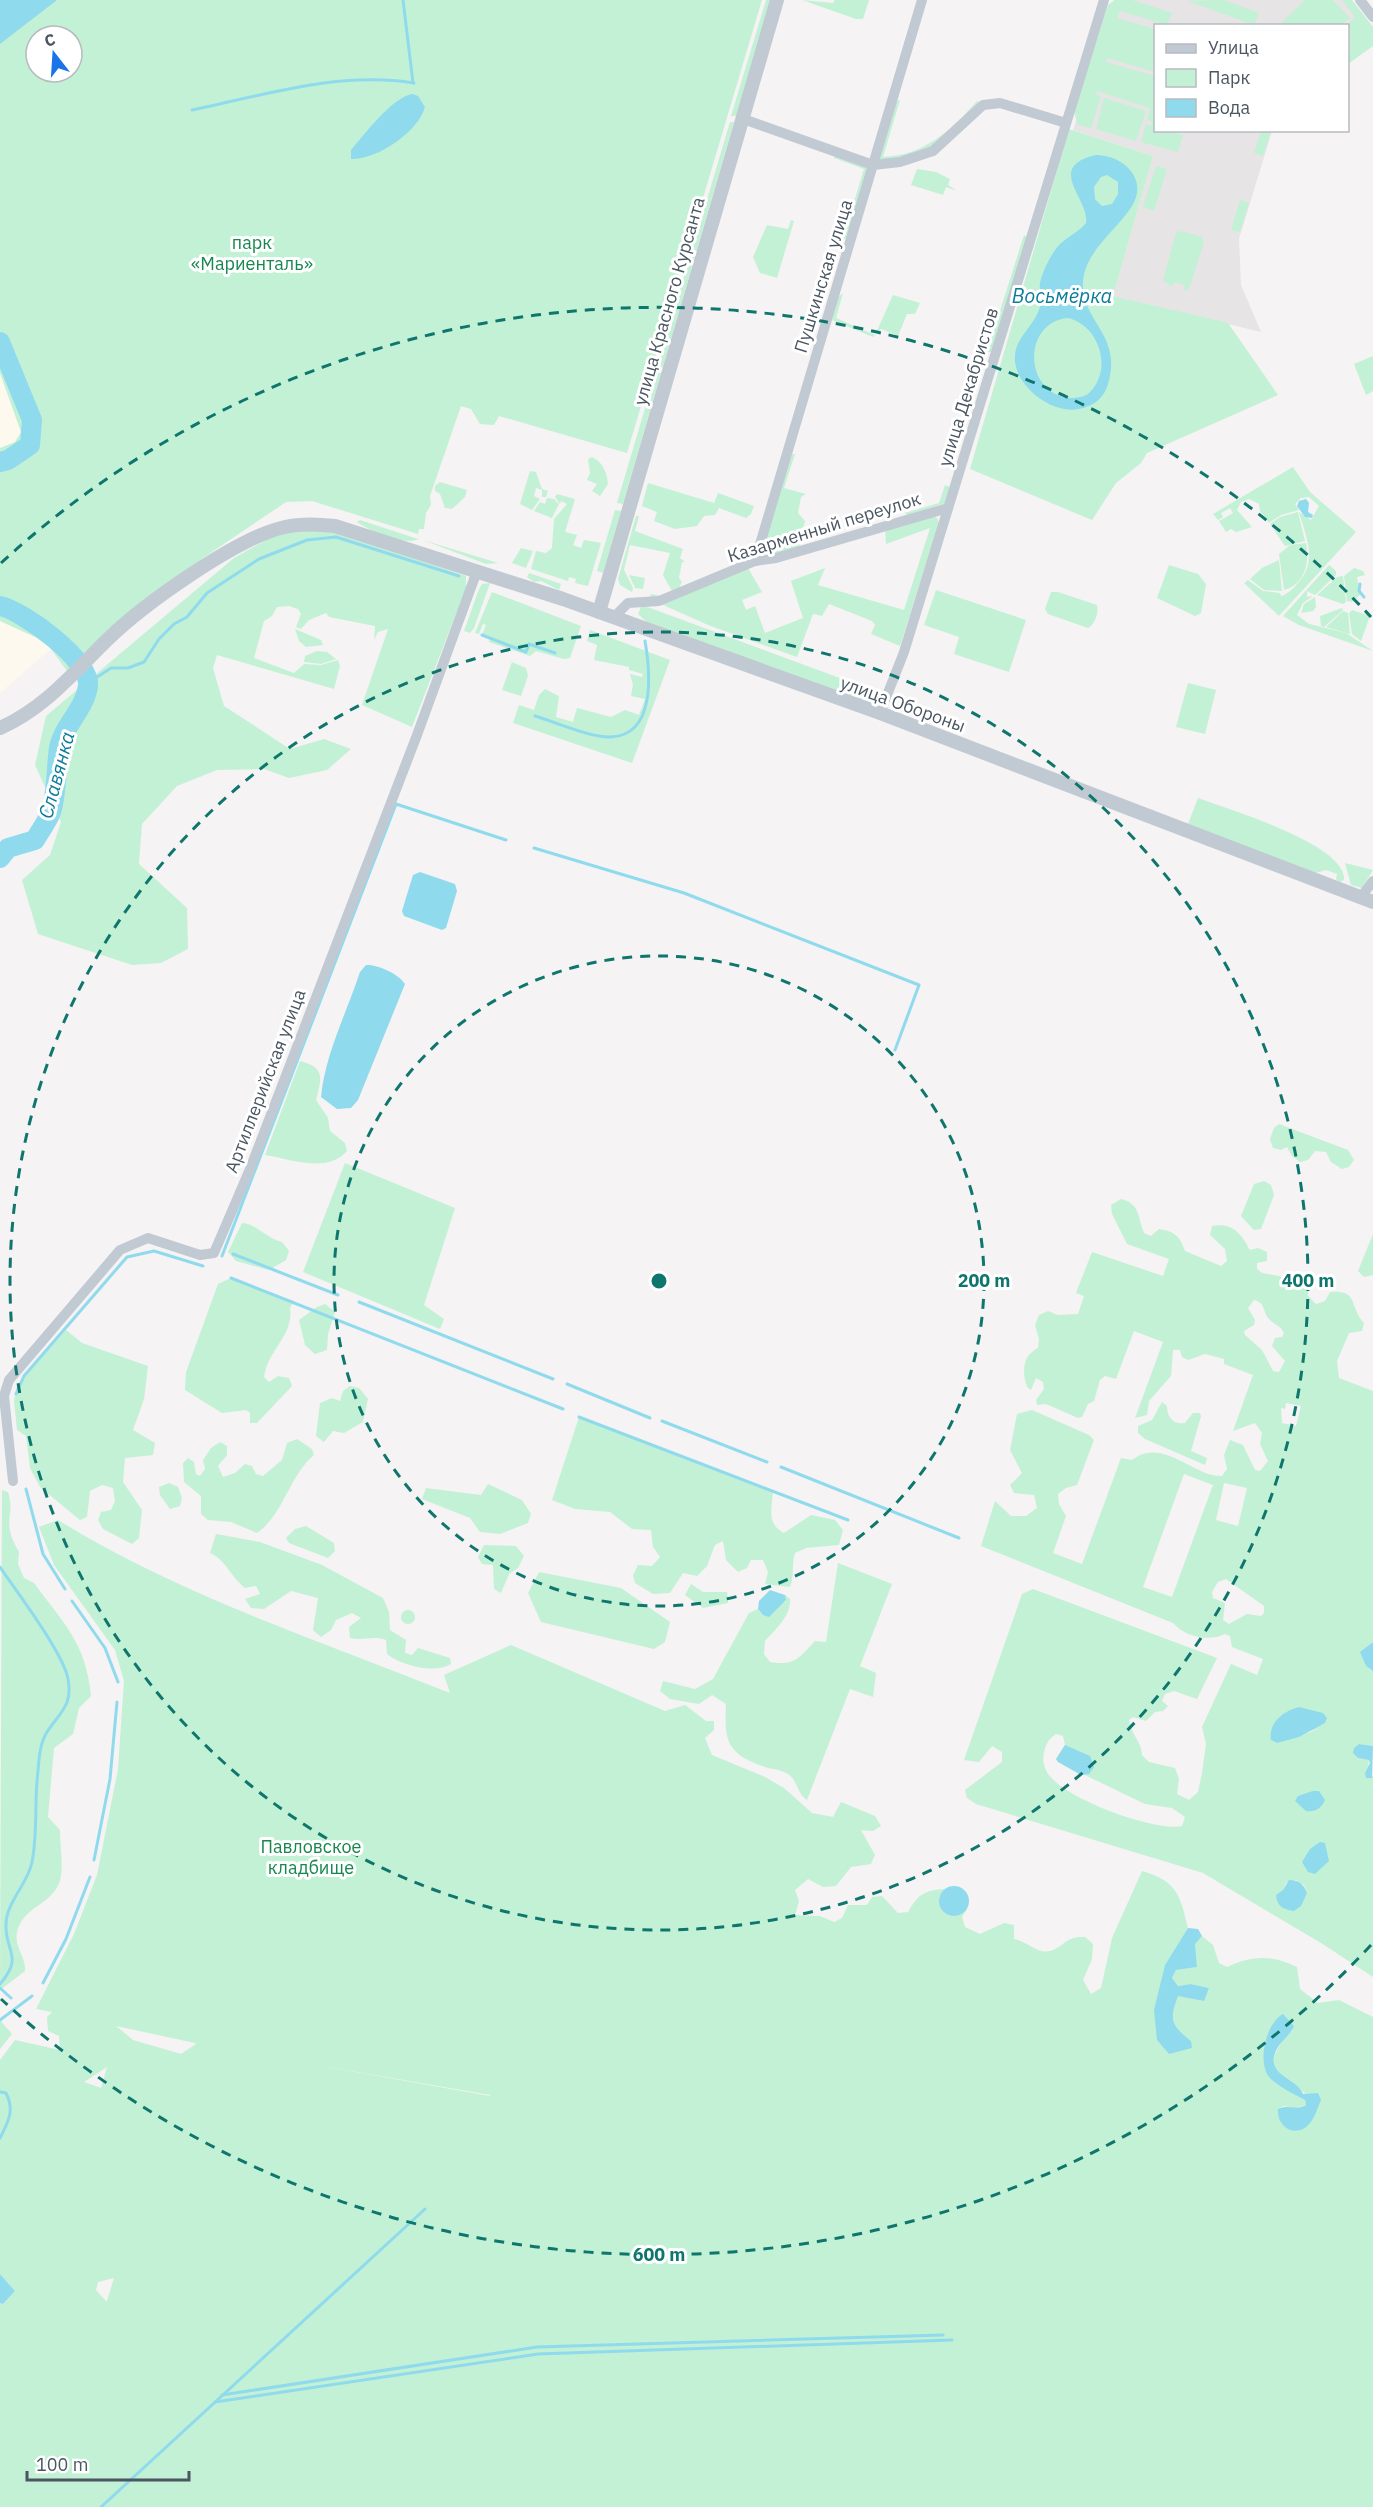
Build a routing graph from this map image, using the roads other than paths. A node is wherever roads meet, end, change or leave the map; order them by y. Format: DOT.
graph roads {
  1 [pos="777,0"];
  2 [pos="922,0"];
  3 [pos="1104,0"];
  4 [pos="1360,0"];
  5 [pos="1373,17"];
  6 [pos="741,120"];
  7 [pos="1066,123"];
  8 [pos="873,165"];
  9 [pos="948,508"];
  10 [pos="755,561"];
  11 [pos="477,571"];
  12 [pos="599,612"];
  13 [pos="613,618"];
  14 [pos="880,713"];
  15 [pos="0,728"];
  16 [pos="1373,881"];
  17 [pos="1367,900"];
  18 [pos="13,1481"];
  1 -- 6 [label="street, улица Красного Курсанта"];
  2 -- 8 [label="street, Пушкинская улица"];
  3 -- 7 [label="street, улица Декабристов"];
  4 -- 5 [label="street"];
  6 -- 8 [label="street"];
  6 -- 12 [label="street, улица Красного Курсанта"];
  7 -- 8 [label="street"];
  7 -- 9 [label="street, улица Декабристов"];
  8 -- 10 [label="street, Пушкинская улица"];
  9 -- 10 [label="street, Казарменный переулок"];
  9 -- 14 [label="street, улица Декабристов"];
  10 -- 13 [label="street, Казарменный переулок"];
  11 -- 12 [label="street, улица Обороны"];
  11 -- 15 [label="street, улица Обороны"];
  11 -- 18 [label="street, Артиллерийская улица"];
  12 -- 13 [label="street, улица Обороны"];
  13 -- 14 [label="street, улица Обороны"];
  14 -- 17 [label="street, улица Обороны"];
  16 -- 17 [label="street"];
}
